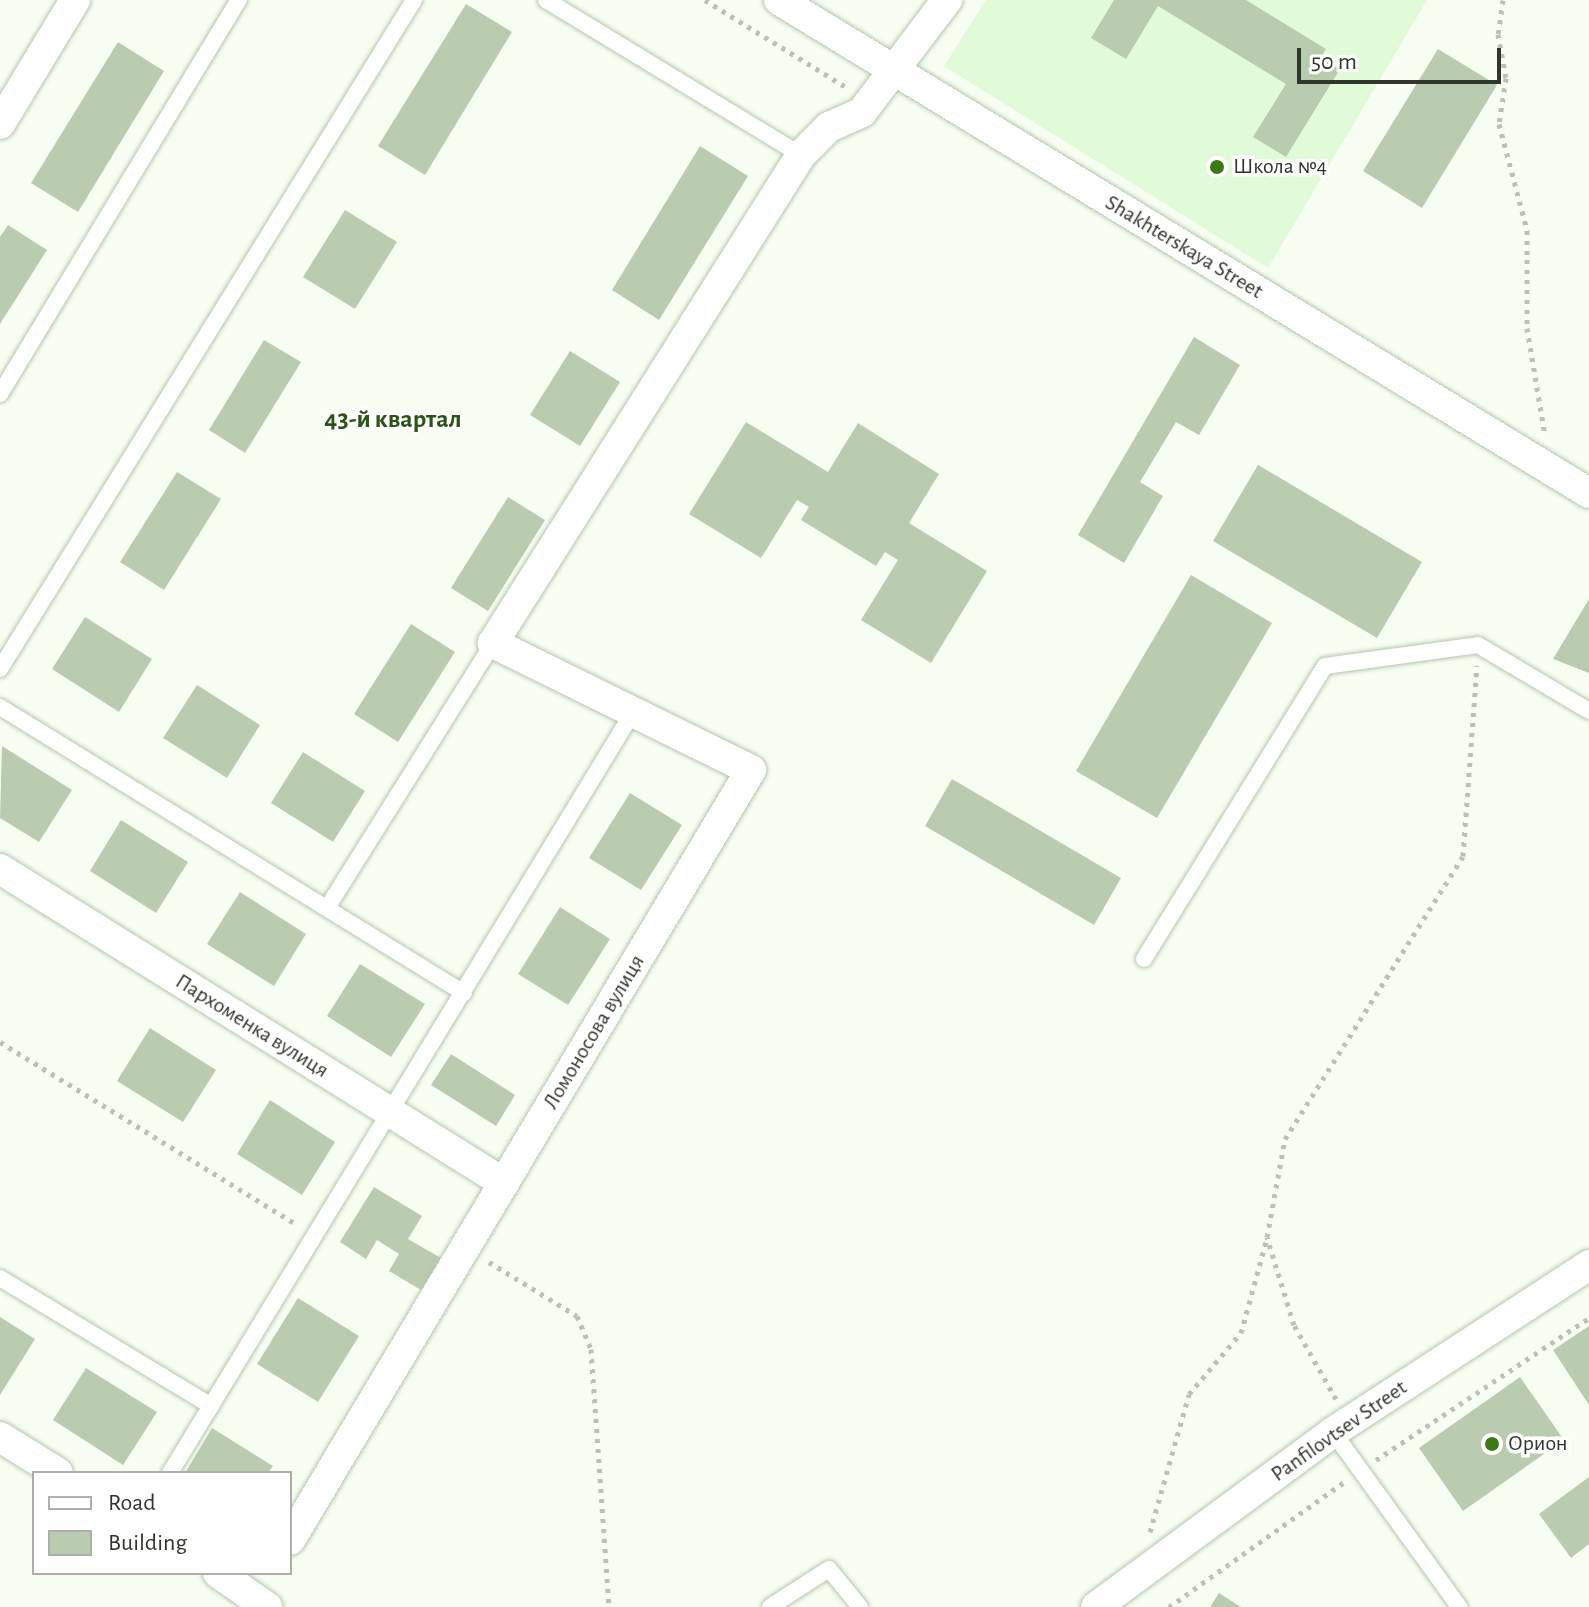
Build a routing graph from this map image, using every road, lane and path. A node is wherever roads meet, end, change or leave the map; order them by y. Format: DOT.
graph roads {
  1 [pos="75,0"];
  2 [pos="239,0"];
  3 [pos="414,0"];
  4 [pos="546,0"];
  5 [pos="705,0"];
  6 [pos="947,0"];
  7 [pos="1503,0"];
  8 [pos="789,2"];
  9 [pos="895,71"];
  10 [pos="870,102"];
  11 [pos="0,124"];
  12 [pos="801,155"];
  13 [pos="0,394"];
  14 [pos="1546,440"];
  15 [pos="1589,493"];
  16 [pos="493,643"];
  17 [pos="1478,645"];
  18 [pos="0,669"];
  19 [pos="0,707"];
  20 [pos="1589,711"];
  21 [pos="633,712"];
  22 [pos="0,869"];
  23 [pos="327,908"];
  24 [pos="1144,959"];
  25 [pos="464,993"];
  26 [pos="0,1042"];
  27 [pos="391,1113"];
  28 [pos="504,1183"];
  29 [pos="315,1236"];
  30 [pos="1267,1237"];
  31 [pos="465,1247"];
  32 [pos="1589,1265"];
  33 [pos="0,1278"];
  34 [pos="211,1406"];
  35 [pos="1341,1426"];
  36 [pos="0,1437"];
  37 [pos="55,1471"];
  38 [pos="171,1471"];
  39 [pos="292,1537"];
  40 [pos="223,1575"];
  41 [pos="1138,1576"];
  42 [pos="264,1592"];
  43 [pos="609,1607"];
  44 [pos="770,1607"];
  45 [pos="860,1607"];
  46 [pos="1096,1607"];
  47 [pos="1459,1607"];
  1 -- 11 [label="street"];
  2 -- 13 [label="lane"];
  3 -- 18 [label="lane"];
  4 -- 12 [label="lane"];
  5 -- 10 [label="path"];
  6 -- 9 [label="street"];
  7 -- 14 [label="path"];
  8 -- 9 [label="street, Shakhterskaya Street"];
  9 -- 10 [label="street"];
  9 -- 15 [label="street, Shakhterskaya Street"];
  10 -- 12 [label="street"];
  12 -- 16 [label="street"];
  16 -- 21 [label="street, Ломоносова вулиця"];
  16 -- 23 [label="lane"];
  17 -- 20 [label="lane"];
  17 -- 24 [label="lane"];
  17 -- 30 [label="path"];
  19 -- 23 [label="lane"];
  21 -- 25 [label="lane"];
  21 -- 28 [label="street, Ломоносова вулиця"];
  22 -- 27 [label="street, Пархоменка вулиця"];
  23 -- 25 [label="lane"];
  25 -- 27 [label="lane"];
  26 -- 29 [label="path"];
  27 -- 28 [label="street, Пархоменка вулиця"];
  27 -- 29 [label="lane"];
  28 -- 31 [label="street, Ломоносова вулиця"];
  29 -- 34 [label="lane"];
  30 -- 35 [label="path"];
  30 -- 41 [label="path"];
  31 -- 39 [label="street, Ломоносова вулиця"];
  31 -- 43 [label="path"];
  32 -- 35 [label="street, Panfilovtsev Street"];
  33 -- 34 [label="lane"];
  34 -- 38 [label="lane"];
  35 -- 41 [label="street, Panfilovtsev Street"];
  35 -- 47 [label="lane"];
  36 -- 37 [label="street"];
  40 -- 42 [label="street"];
  41 -- 46 [label="street, Panfilovtsev Street"];
  44 -- 45 [label="lane"];
}
